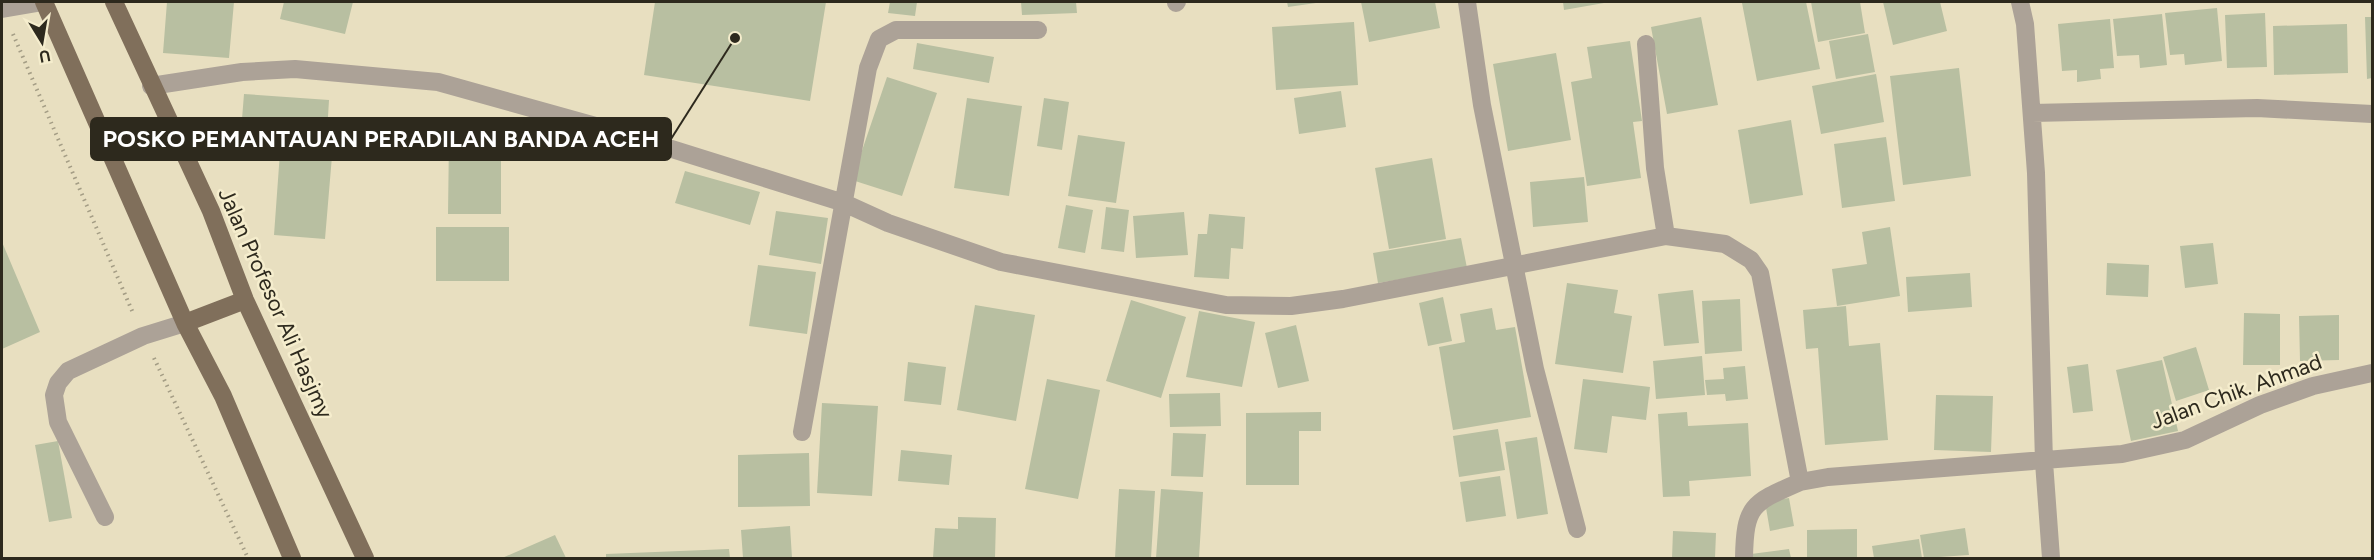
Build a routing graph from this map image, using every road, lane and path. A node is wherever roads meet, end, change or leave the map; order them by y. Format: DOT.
graph roads {
  1 [pos="43,2"];
  2 [pos="114,2"];
  3 [pos="1467,2"];
  4 [pos="2020,2"];
  5 [pos="2,9"];
  6 [pos="1038,30"];
  7 [pos="1646,44"];
  8 [pos="151,86"];
  9 [pos="2032,113"];
  10 [pos="2373,114"];
  11 [pos="844,203"];
  12 [pos="1666,236"];
  13 [pos="1515,266"];
  14 [pos="245,300"];
  15 [pos="185,323"];
  16 [pos="143,336"];
  17 [pos="2373,374"];
  18 [pos="802,432"];
  19 [pos="2044,462"];
  20 [pos="1800,482"];
  21 [pos="105,517"];
  22 [pos="1577,529"];
  23 [pos="248,558"];
  24 [pos="292,558"];
  25 [pos="366,558"];
  26 [pos="1744,558"];
  27 [pos="2051,558"];
  1 -- 5 [label="street"];
  1 -- 15 [label="main road"];
  2 -- 8 [label="main road, Jalan Profesor Ali Hasjmy"];
  3 -- 13 [label="street"];
  4 -- 9 [label="street"];
  5 -- 16 [label="path"];
  6 -- 11 [label="street"];
  7 -- 12 [label="street"];
  8 -- 11 [label="street"];
  8 -- 14 [label="main road, Jalan Profesor Ali Hasjmy"];
  9 -- 10 [label="street"];
  9 -- 19 [label="street"];
  11 -- 13 [label="street"];
  11 -- 18 [label="street"];
  12 -- 13 [label="street"];
  12 -- 20 [label="street"];
  13 -- 22 [label="street"];
  14 -- 15 [label="main road"];
  14 -- 25 [label="main road, Jalan Profesor Ali Hasjmy"];
  15 -- 16 [label="street"];
  15 -- 24 [label="main road"];
  16 -- 21 [label="street"];
  16 -- 23 [label="path"];
  17 -- 19 [label="street, Jalan Chik. Ahmad"];
  19 -- 20 [label="street, Jalan Chik. Ahmad"];
  19 -- 27 [label="street"];
  20 -- 26 [label="street, Jalan Chik. Ahmad"];
}
